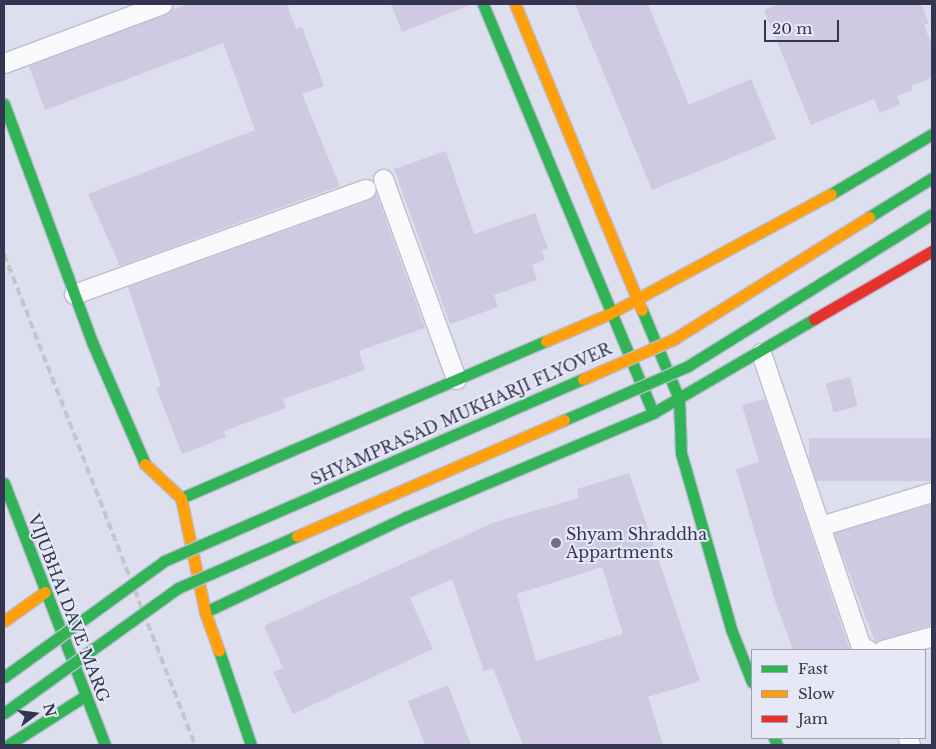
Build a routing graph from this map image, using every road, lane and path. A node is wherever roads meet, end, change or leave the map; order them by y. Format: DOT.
graph roads {
  1 [pos="162,4"];
  2 [pos="483,4"];
  3 [pos="515,4"];
  4 [pos="4,64"];
  5 [pos="4,104"];
  6 [pos="932,134"];
  7 [pos="932,178"];
  8 [pos="383,179"];
  9 [pos="366,189"];
  10 [pos="932,214"];
  11 [pos="932,251"];
  12 [pos="74,294"];
  13 [pos="637,300"];
  14 [pos="609,314"];
  15 [pos="761,352"];
  16 [pos="456,380"];
  17 [pos="679,398"];
  18 [pos="658,421"];
  19 [pos="681,453"];
  20 [pos="4,483"];
  21 [pos="932,492"];
  22 [pos="181,498"];
  23 [pos="820,526"];
  24 [pos="46,592"];
  25 [pos="205,612"];
  26 [pos="4,621"];
  27 [pos="932,636"];
  28 [pos="866,649"];
  29 [pos="886,649"];
  30 [pos="4,677"];
  31 [pos="751,679"];
  32 [pos="85,696"];
  33 [pos="4,713"];
  34 [pos="8,745"];
  35 [pos="105,745"];
  36 [pos="251,745"];
  1 -- 4 [label="street"];
  2 -- 14 [label="street"];
  3 -- 13 [label="street"];
  5 -- 12 [label="street"];
  6 -- 13 [label="street"];
  7 -- 30 [label="street, SHYAMPRASAD MUKHARJI FLYOVER, bridge"];
  8 -- 16 [label="street"];
  9 -- 12 [label="street"];
  10 -- 33 [label="street, bridge"];
  11 -- 15 [label="street"];
  12 -- 22 [label="street"];
  13 -- 14 [label="street"];
  13 -- 17 [label="street"];
  14 -- 16 [label="street"];
  14 -- 18 [label="street"];
  15 -- 17 [label="street"];
  15 -- 23 [label="street"];
  16 -- 22 [label="street"];
  17 -- 18 [label="street"];
  17 -- 19 [label="street"];
  18 -- 19 [label="street"];
  18 -- 25 [label="street"];
  19 -- 31 [label="street"];
  20 -- 24 [label="street, VIJUBHAI DAVE MARG"];
  21 -- 23 [label="street"];
  22 -- 25 [label="street"];
  23 -- 28 [label="street"];
  24 -- 26 [label="street"];
  24 -- 32 [label="street, VIJUBHAI DAVE MARG"];
  25 -- 36 [label="street"];
  27 -- 29 [label="street"];
  32 -- 34 [label="street"];
  32 -- 35 [label="street, VIJUBHAI DAVE MARG"];
}
